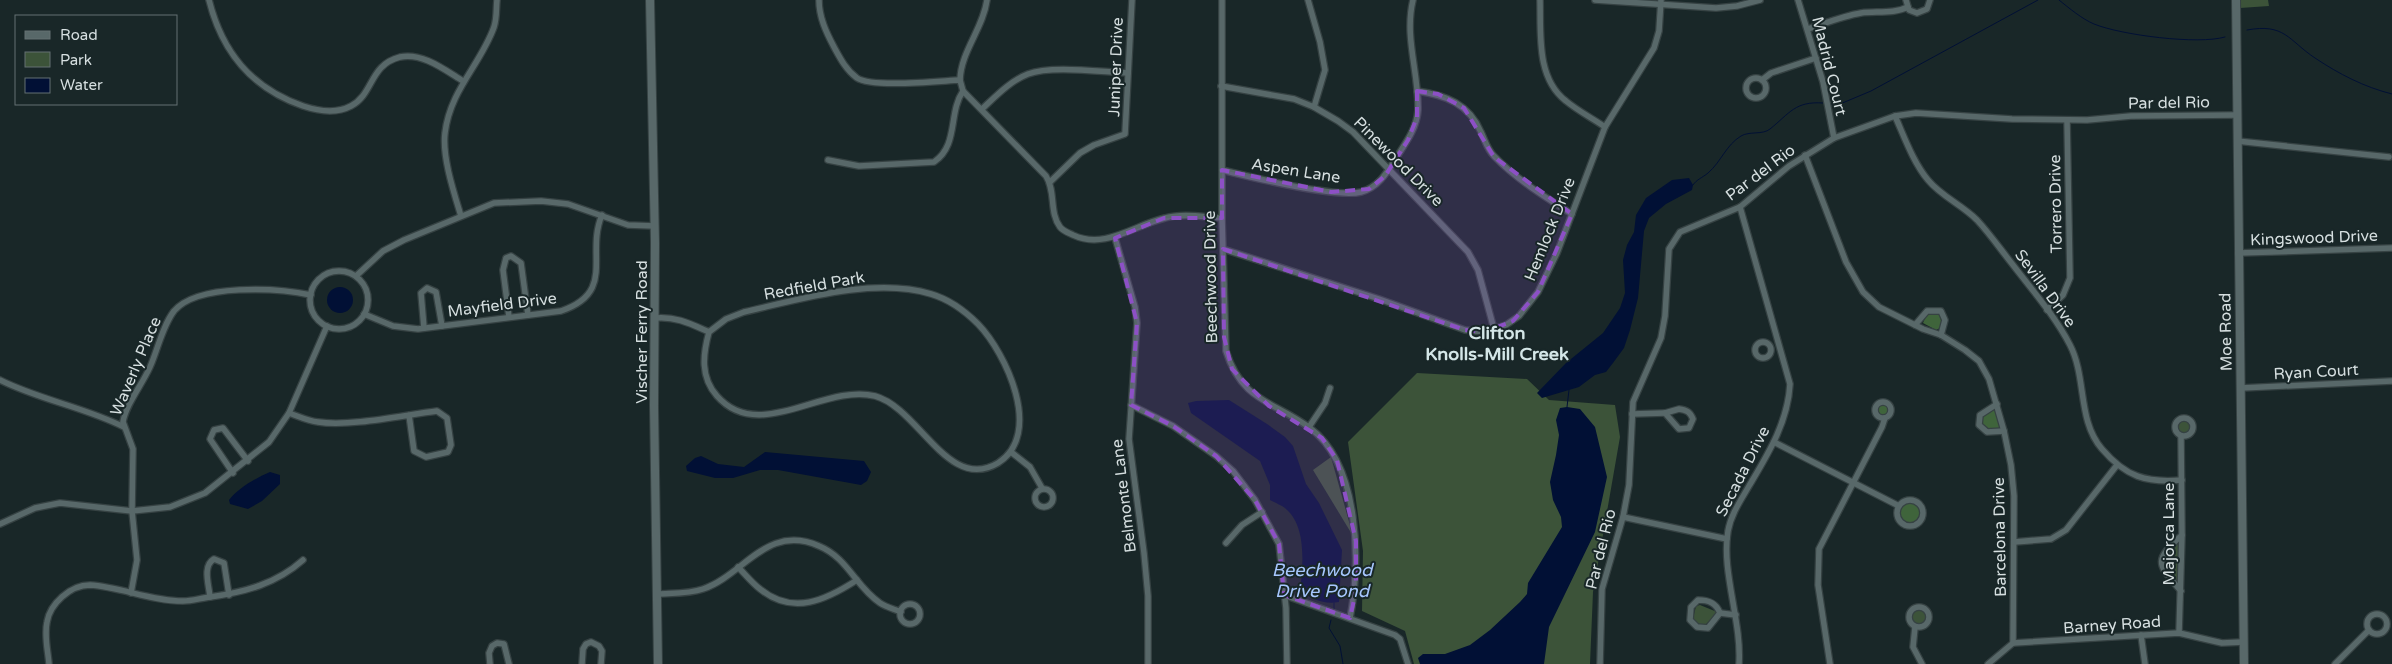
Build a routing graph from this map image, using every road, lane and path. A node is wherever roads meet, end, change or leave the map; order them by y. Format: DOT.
graph roads {
  1 [pos="209,0"];
  2 [pos="497,0"];
  3 [pos="650,0"];
  4 [pos="819,0"];
  5 [pos="987,0"];
  6 [pos="1132,0"];
  7 [pos="1222,0"];
  8 [pos="1308,0"];
  9 [pos="1413,0"];
  10 [pos="1540,0"];
  11 [pos="1595,0"];
  12 [pos="1760,0"];
  13 [pos="1798,0"];
  14 [pos="1906,0"];
  15 [pos="1930,0"];
  16 [pos="2236,0"];
  17 [pos="1661,2"];
  18 [pos="1908,7"];
  19 [pos="1808,29"];
  20 [pos="1816,58"];
  21 [pos="1128,73"];
  22 [pos="960,80"];
  23 [pos="1762,80"];
  24 [pos="463,81"];
  25 [pos="1221,86"];
  26 [pos="963,91"];
  27 [pos="1417,91"];
  28 [pos="1314,107"];
  29 [pos="982,109"];
  30 [pos="2237,115"];
  31 [pos="1895,116"];
  32 [pos="2067,120"];
  33 [pos="1605,126"];
  34 [pos="1834,138"];
  35 [pos="2237,141"];
  36 [pos="1804,155"];
  37 [pos="2389,156"];
  38 [pos="828,160"];
  39 [pos="1389,169"];
  40 [pos="1222,170"];
  41 [pos="1050,182"];
  42 [pos="1740,207"];
  43 [pos="1572,214"];
  44 [pos="602,215"];
  45 [pos="461,216"];
  46 [pos="1222,218"];
  47 [pos="655,226"];
  48 [pos="1114,238"];
  49 [pos="2392,248"];
  50 [pos="1223,249"];
  51 [pos="2238,254"];
  52 [pos="356,276"];
  53 [pos="311,295"];
  54 [pos="2047,310"];
  55 [pos="364,314"];
  56 [pos="528,315"];
  57 [pos="509,318"];
  58 [pos="656,318"];
  59 [pos="1915,325"];
  60 [pos="327,326"];
  61 [pos="442,326"];
  62 [pos="424,328"];
  63 [pos="1494,330"];
  64 [pos="709,332"];
  65 [pos="1941,335"];
  66 [pos="1781,346"];
  67 [pos="1771,349"];
  68 [pos="0,380"];
  69 [pos="2392,381"];
  70 [pos="1330,388"];
  71 [pos="2241,388"];
  72 [pos="1997,404"];
  73 [pos="1131,405"];
  74 [pos="289,413"];
  75 [pos="1665,413"];
  76 [pos="1632,414"];
  77 [pos="409,415"];
  78 [pos="1885,418"];
  79 [pos="124,427"];
  80 [pos="1309,427"];
  81 [pos="2004,431"];
  82 [pos="2181,436"];
  83 [pos="1774,442"];
  84 [pos="1011,452"];
  85 [pos="248,461"];
  86 [pos="2116,465"];
  87 [pos="233,473"];
  88 [pos="2182,480"];
  89 [pos="1852,483"];
  90 [pos="1042,488"];
  91 [pos="1899,506"];
  92 [pos="132,512"];
  93 [pos="1262,512"];
  94 [pos="1623,517"];
  95 [pos="0,524"];
  96 [pos="2182,535"];
  97 [pos="1727,539"];
  98 [pos="2014,542"];
  99 [pos="1226,543"];
  100 [pos="303,560"];
  101 [pos="738,567"];
  102 [pos="857,580"];
  103 [pos="2181,591"];
  104 [pos="130,593"];
  105 [pos="657,594"];
  106 [pos="229,595"];
  107 [pos="1284,595"];
  108 [pos="210,597"];
  109 [pos="901,612"];
  110 [pos="1720,613"];
  111 [pos="1736,615"];
  112 [pos="1350,618"];
  113 [pos="1915,627"];
  114 [pos="2369,630"];
  115 [pos="2179,633"];
  116 [pos="2141,635"];
  117 [pos="2244,642"];
  118 [pos="2013,643"];
  119 [pos="49,664"];
  120 [pos="490,664"];
  121 [pos="509,664"];
  122 [pos="582,664"];
  123 [pos="600,664"];
  124 [pos="658,664"];
  125 [pos="1148,664"];
  126 [pos="1287,664"];
  127 [pos="1408,664"];
  128 [pos="1600,664"];
  129 [pos="1739,664"];
  130 [pos="1830,664"];
  131 [pos="1922,664"];
  132 [pos="1988,664"];
  133 [pos="2145,664"];
  134 [pos="2244,664"];
  135 [pos="2335,664"];
  1 -- 24 [label="street"];
  2 -- 24 [label="street"];
  3 -- 47 [label="street, Vischer Ferry Road"];
  4 -- 22 [label="street"];
  5 -- 22 [label="street"];
  6 -- 21 [label="street, Juniper Drive"];
  7 -- 25 [label="street, Beechwood Drive"];
  8 -- 28 [label="street"];
  9 -- 27 [label="street, Aspen Lane"];
  10 -- 33 [label="street"];
  11 -- 17 [label="street"];
  12 -- 17 [label="street"];
  13 -- 19 [label="street, Madrid Court"];
  14 -- 18 [label="street"];
  15 -- 18 [label="street"];
  16 -- 30 [label="street, Moe Road"];
  17 -- 33 [label="street, Hemlock Drive"];
  18 -- 19 [label="street"];
  19 -- 20 [label="street, Madrid Court"];
  20 -- 23 [label="street"];
  20 -- 34 [label="street, Madrid Court"];
  21 -- 29 [label="street"];
  21 -- 41 [label="street, Juniper Drive"];
  22 -- 26 [label="street"];
  24 -- 45 [label="street"];
  25 -- 28 [label="street, Pinewood Drive"];
  25 -- 40 [label="street, Beechwood Drive"];
  26 -- 29 [label="street"];
  26 -- 38 [label="street"];
  27 -- 39 [label="street, Aspen Lane"];
  27 -- 43 [label="street"];
  28 -- 39 [label="street, Pinewood Drive"];
  29 -- 41 [label="street"];
  30 -- 32 [label="street, Par del Rio"];
  30 -- 35 [label="street, Moe Road"];
  31 -- 32 [label="street, Par del Rio"];
  31 -- 34 [label="street, Par del Rio"];
  31 -- 54 [label="street, Sevilla Drive"];
  32 -- 54 [label="street, Torrero Drive"];
  33 -- 43 [label="street, Hemlock Drive"];
  34 -- 36 [label="street, Par del Rio"];
  35 -- 37 [label="street"];
  35 -- 51 [label="street, Moe Road"];
  36 -- 42 [label="street, Par del Rio"];
  36 -- 59 [label="street, Barcelona Drive"];
  39 -- 40 [label="street, Aspen Lane"];
  39 -- 63 [label="street, Pinewood Drive"];
  40 -- 46 [label="street, Beechwood Drive"];
  41 -- 48 [label="street"];
  42 -- 66 [label="street, Secada Drive"];
  42 -- 76 [label="street, Par del Rio"];
  43 -- 63 [label="street, Hemlock Drive"];
  44 -- 45 [label="street"];
  44 -- 47 [label="street"];
  44 -- 56 [label="street, Mayfield Drive"];
  45 -- 52 [label="street"];
  46 -- 48 [label="street"];
  46 -- 50 [label="street, Beechwood Drive"];
  47 -- 58 [label="street, Vischer Ferry Road"];
  48 -- 73 [label="street, Belmonte Lane"];
  49 -- 51 [label="street, Kingswood Drive"];
  50 -- 63 [label="street, Hemlock Drive"];
  50 -- 80 [label="street, Beechwood Drive"];
  51 -- 71 [label="street, Moe Road"];
  52 -- 53 [label="street"];
  52 -- 55 [label="street"];
  53 -- 60 [label="street"];
  53 -- 79 [label="street, Waverly Place"];
  54 -- 86 [label="street, Sevilla Drive"];
  55 -- 60 [label="street"];
  55 -- 62 [label="street, Mayfield Drive"];
  56 -- 57 [label="street, Mayfield Drive"];
  56 -- 57 [label="street"];
  57 -- 61 [label="street, Mayfield Drive"];
  58 -- 64 [label="street"];
  58 -- 105 [label="street, Vischer Ferry Road"];
  59 -- 65 [label="street, Barcelona Drive"];
  59 -- 65 [label="street"];
  60 -- 74 [label="street"];
  61 -- 62 [label="street, Mayfield Drive"];
  61 -- 62 [label="street"];
  64 -- 84 [label="street"];
  64 -- 84 [label="street, Redfield Park"];
  65 -- 72 [label="street, Barcelona Drive"];
  66 -- 67 [label="street"];
  66 -- 83 [label="street, Secada Drive"];
  68 -- 79 [label="street"];
  69 -- 71 [label="street, Ryan Court"];
  70 -- 80 [label="street"];
  71 -- 117 [label="street, Moe Road"];
  72 -- 81 [label="street, Barcelona Drive"];
  72 -- 81 [label="street"];
  73 -- 93 [label="street"];
  73 -- 125 [label="street, Belmonte Lane"];
  74 -- 77 [label="street"];
  74 -- 85 [label="street"];
  75 -- 75 [label="street"];
  75 -- 76 [label="street"];
  76 -- 94 [label="street, Par del Rio"];
  77 -- 77 [label="street"];
  78 -- 89 [label="street"];
  79 -- 92 [label="street, Waverly Place"];
  80 -- 112 [label="street, Beechwood Drive"];
  81 -- 98 [label="street, Barcelona Drive"];
  82 -- 88 [label="street, Majorca Lane"];
  83 -- 89 [label="street"];
  83 -- 97 [label="street, Secada Drive"];
  84 -- 90 [label="street"];
  85 -- 87 [label="street"];
  85 -- 87 [label="street"];
  86 -- 88 [label="street, Sevilla Drive"];
  86 -- 98 [label="street"];
  87 -- 92 [label="street"];
  88 -- 96 [label="street, Majorca Lane"];
  89 -- 91 [label="street"];
  89 -- 130 [label="street"];
  91 -- 91 [label="street"];
  92 -- 95 [label="street"];
  92 -- 104 [label="street, Waverly Place"];
  93 -- 99 [label="street"];
  93 -- 107 [label="street"];
  94 -- 97 [label="street"];
  94 -- 128 [label="street, Par del Rio"];
  96 -- 103 [label="street, Majorca Lane"];
  96 -- 103 [label="street"];
  97 -- 111 [label="street, Secada Drive"];
  98 -- 118 [label="street, Barcelona Drive"];
  100 -- 106 [label="street"];
  101 -- 102 [label="street"];
  101 -- 102 [label="street"];
  101 -- 105 [label="street"];
  102 -- 109 [label="street"];
  103 -- 115 [label="street, Majorca Lane"];
  104 -- 108 [label="street"];
  104 -- 119 [label="street"];
  105 -- 124 [label="street, Vischer Ferry Road"];
  106 -- 108 [label="street"];
  106 -- 108 [label="street"];
  107 -- 112 [label="street"];
  107 -- 126 [label="street"];
  110 -- 110 [label="street"];
  110 -- 111 [label="street"];
  111 -- 129 [label="street, Secada Drive"];
  112 -- 127 [label="street"];
  113 -- 131 [label="street"];
  114 -- 135 [label="street"];
  115 -- 116 [label="street, Barney Road"];
  115 -- 117 [label="street, Barney Road"];
  116 -- 118 [label="street, Barney Road"];
  116 -- 133 [label="street"];
  117 -- 134 [label="street, Moe Road"];
  118 -- 132 [label="street"];
  120 -- 121 [label="street"];
  122 -- 123 [label="street"];
}
